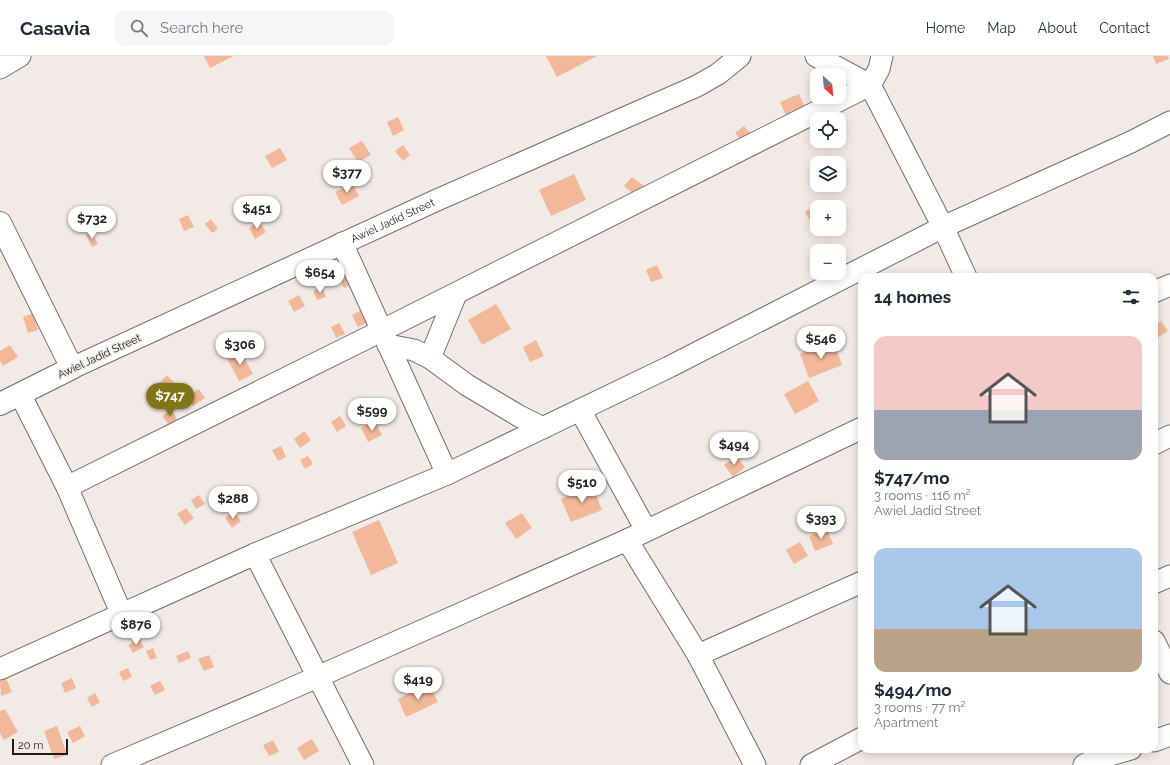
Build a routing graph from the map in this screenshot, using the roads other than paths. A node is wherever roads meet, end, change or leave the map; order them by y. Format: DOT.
graph roads {
  1 [pos="20,56"];
  2 [pos="740,56"];
  3 [pos="816,56"];
  4 [pos="882,56"];
  5 [pos="0,68"];
  6 [pos="870,85"];
  7 [pos="1170,122"];
  8 [pos="943,227"];
  9 [pos="1,228"];
  10 [pos="342,244"];
  11 [pos="964,273"];
  12 [pos="1170,284"];
  13 [pos="1158,290"];
  14 [pos="456,294"];
  15 [pos="384,338"];
  16 [pos="430,358"];
  17 [pos="72,368"];
  18 [pos="20,394"];
  19 [pos="0,404"];
  20 [pos="580,410"];
  21 [pos="543,428"];
  22 [pos="858,430"];
  23 [pos="1170,436"];
  24 [pos="1158,442"];
  25 [pos="447,474"];
  26 [pos="67,487"];
  27 [pos="646,530"];
  28 [pos="627,540"];
  29 [pos="255,554"];
  30 [pos="1170,576"];
  31 [pos="1158,581"];
  32 [pos="858,584"];
  33 [pos="122,615"];
  34 [pos="1158,648"];
  35 [pos="698,655"];
  36 [pos="0,669"];
  37 [pos="1170,673"];
  38 [pos="318,677"];
  39 [pos="1170,735"];
  40 [pos="858,740"];
  41 [pos="1158,740"];
  42 [pos="1118,753"];
  43 [pos="112,765"];
  44 [pos="362,765"];
  45 [pos="755,765"];
  46 [pos="812,765"];
  47 [pos="1084,765"];
  1 -- 5 [label="street"];
  2 -- 10 [label="street, Awiel Jadid Street"];
  3 -- 6 [label="street"];
  4 -- 6 [label="street"];
  6 -- 8 [label="street"];
  6 -- 14 [label="street"];
  7 -- 8 [label="street"];
  8 -- 11 [label="street"];
  8 -- 20 [label="street"];
  9 -- 17 [label="street"];
  10 -- 15 [label="street"];
  10 -- 17 [label="street, Awiel Jadid Street"];
  12 -- 13 [label="street"];
  14 -- 15 [label="street"];
  14 -- 16 [label="street"];
  15 -- 16 [label="street"];
  15 -- 25 [label="street"];
  15 -- 26 [label="street"];
  16 -- 21 [label="street"];
  17 -- 18 [label="street, Awiel Jadid Street"];
  18 -- 19 [label="street, Awiel Jadid Street"];
  18 -- 26 [label="street"];
  20 -- 21 [label="street"];
  20 -- 27 [label="street"];
  21 -- 25 [label="street"];
  22 -- 27 [label="street"];
  23 -- 24 [label="street"];
  25 -- 29 [label="street"];
  26 -- 33 [label="street"];
  27 -- 28 [label="street"];
  28 -- 35 [label="street"];
  28 -- 38 [label="street"];
  29 -- 33 [label="street"];
  29 -- 38 [label="street"];
  30 -- 31 [label="street"];
  32 -- 35 [label="street"];
  33 -- 36 [label="street"];
  34 -- 37 [label="street"];
  35 -- 45 [label="street"];
  38 -- 43 [label="street"];
  38 -- 44 [label="street"];
  39 -- 41 [label="street"];
  40 -- 46 [label="street"];
  42 -- 47 [label="street"];
}
